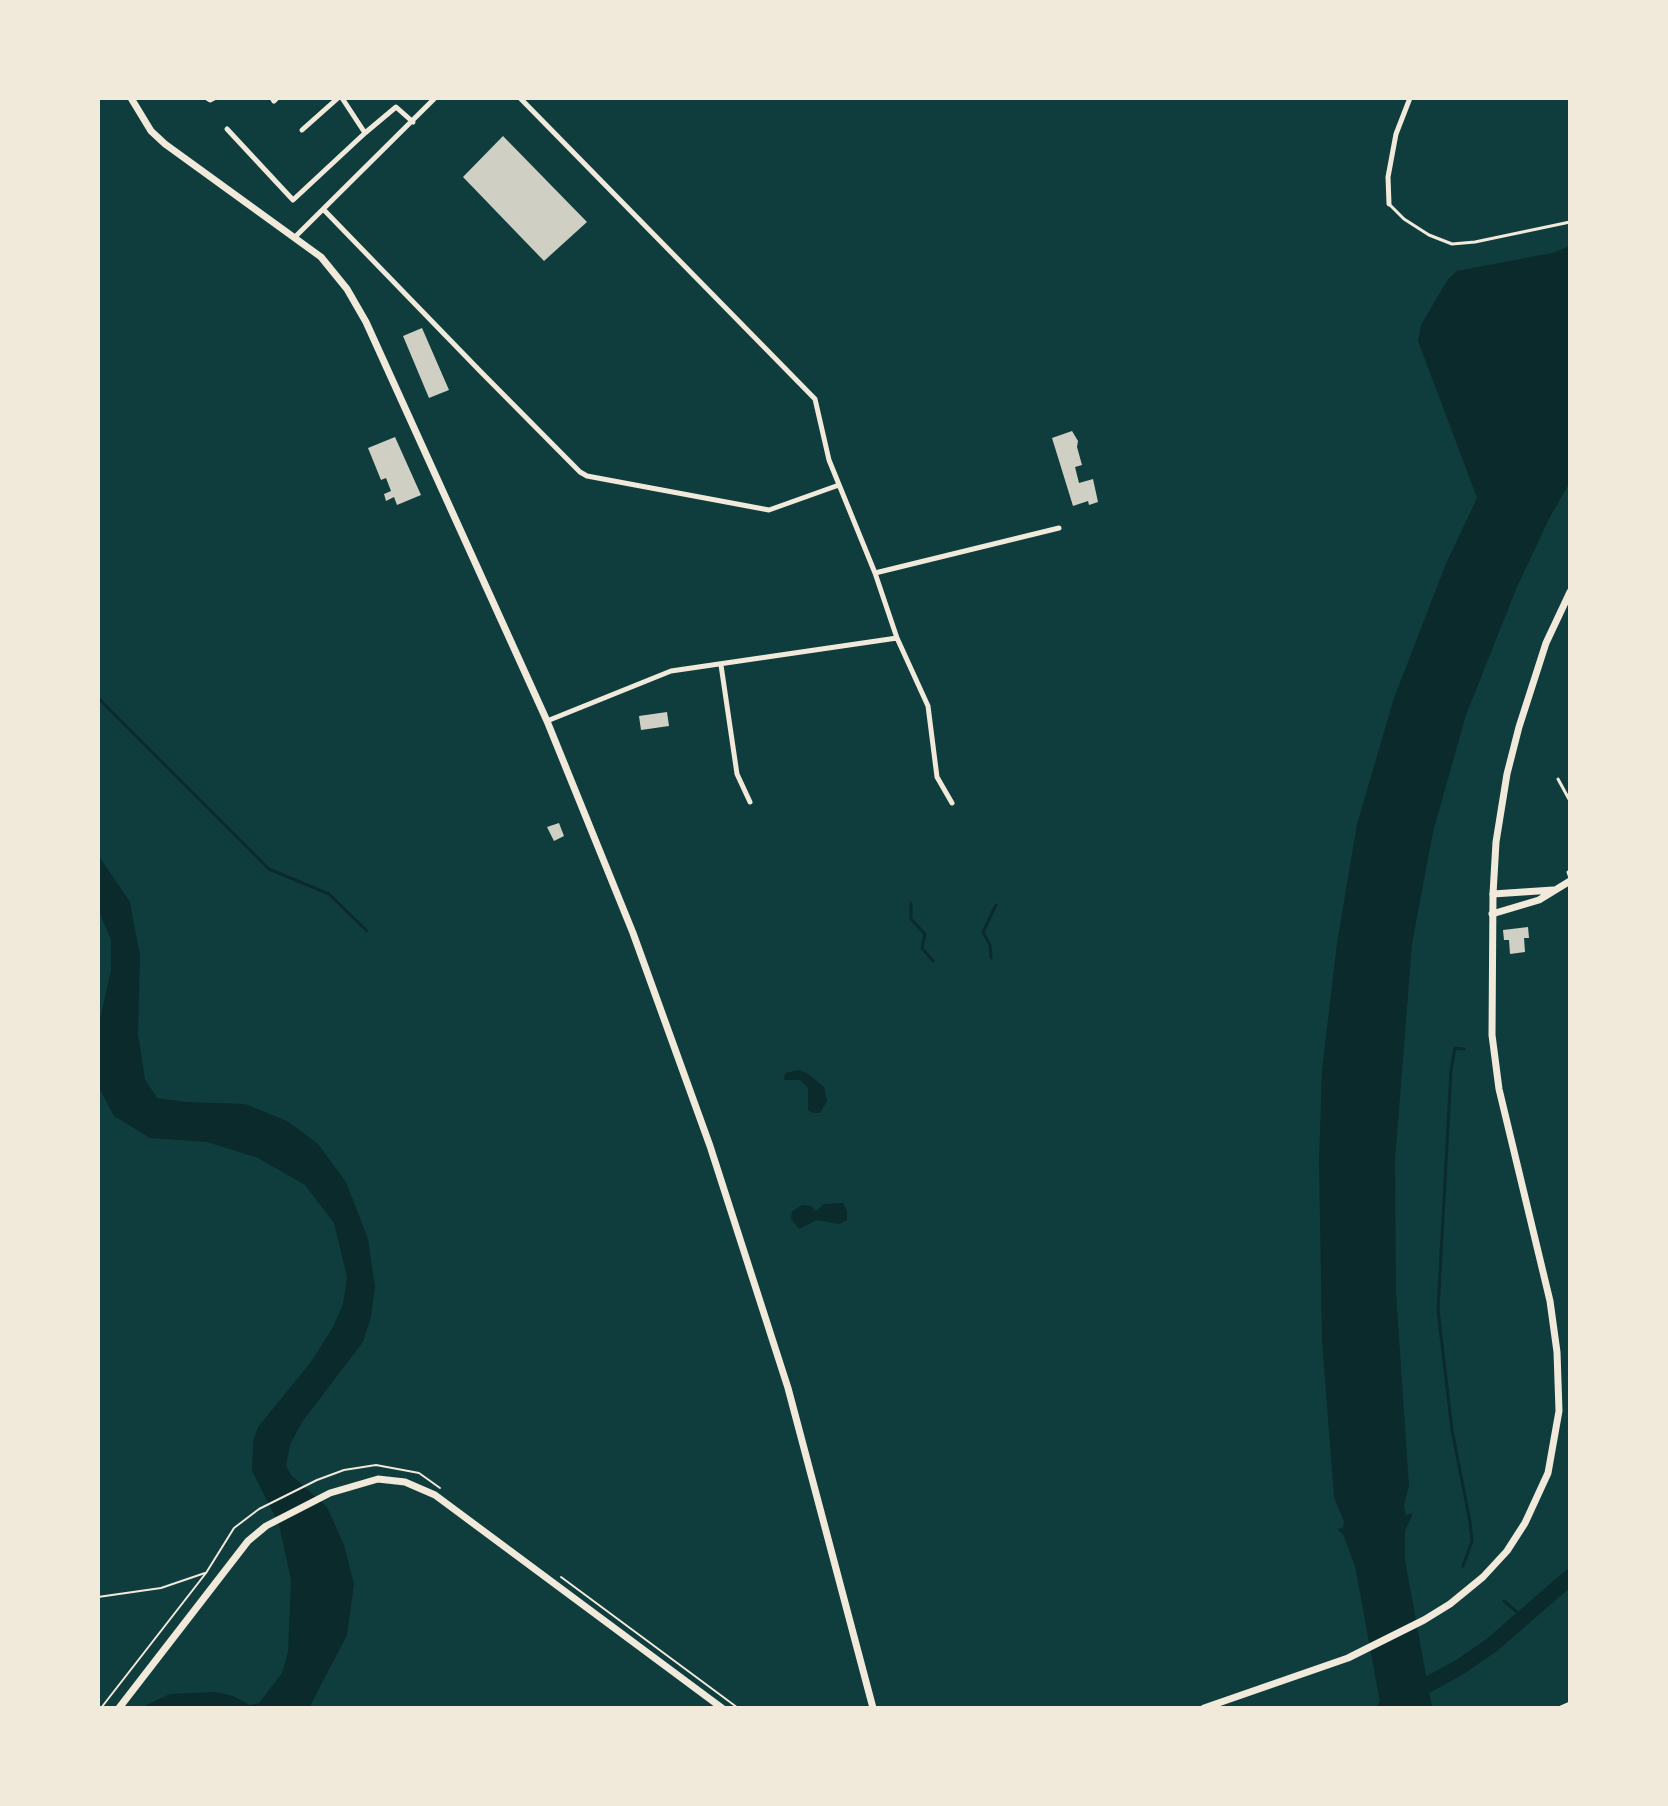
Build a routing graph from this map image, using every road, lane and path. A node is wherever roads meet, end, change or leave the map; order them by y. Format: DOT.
graph roads {
  1 [pos="131,98"];
  2 [pos="207,98"];
  3 [pos="214,98"];
  4 [pos="340,98"];
  5 [pos="435,98"];
  6 [pos="520,98"];
  7 [pos="1410,98"];
  8 [pos="413,122"];
  9 [pos="227,129"];
  10 [pos="302,130"];
  11 [pos="365,133"];
  12 [pos="1389,204"];
  13 [pos="324,210"];
  14 [pos="1570,222"];
  15 [pos="295,237"];
  16 [pos="839,485"];
  17 [pos="1059,528"];
  18 [pos="875,573"];
  19 [pos="1570,592"];
  20 [pos="897,638"];
  21 [pos="721,665"];
  22 [pos="547,721"];
  23 [pos="1558,779"];
  24 [pos="1570,801"];
  25 [pos="750,802"];
  26 [pos="952,803"];
  27 [pos="1570,871"];
  28 [pos="1570,880"];
  29 [pos="1555,890"];
  30 [pos="1493,894"];
  31 [pos="1492,914"];
  32 [pos="317,1480"];
  33 [pos="206,1573"];
  34 [pos="98,1597"];
  35 [pos="1570,1704"];
  36 [pos="101,1708"];
  37 [pos="119,1708"];
  38 [pos="722,1708"];
  39 [pos="873,1708"];
  40 [pos="1204,1708"];
  41 [pos="1561,1708"];
  1 -- 15 [label="main road"];
  2 -- 3 [label="street"];
  4 -- 10 [label="street"];
  4 -- 11 [label="street"];
  5 -- 8 [label="street"];
  6 -- 16 [label="street"];
  7 -- 12 [label="street"];
  8 -- 11 [label="street"];
  8 -- 13 [label="street"];
  9 -- 11 [label="street"];
  12 -- 14 [label="lane"];
  13 -- 15 [label="street"];
  13 -- 16 [label="street"];
  15 -- 22 [label="main road"];
  16 -- 18 [label="street"];
  17 -- 18 [label="street"];
  18 -- 20 [label="street"];
  19 -- 30 [label="main road"];
  20 -- 21 [label="street"];
  20 -- 26 [label="street"];
  21 -- 22 [label="street"];
  21 -- 25 [label="street"];
  22 -- 39 [label="main road"];
  23 -- 24 [label="lane"];
  27 -- 28 [label="lane"];
  28 -- 29 [label="main road"];
  29 -- 30 [label="main road"];
  29 -- 31 [label="main road"];
  30 -- 31 [label="main road"];
  31 -- 40 [label="main road"];
  32 -- 33 [label="path"];
  33 -- 34 [label="path"];
  33 -- 36 [label="path"];
  35 -- 41 [label="street"];
  37 -- 38 [label="main road"];
}
